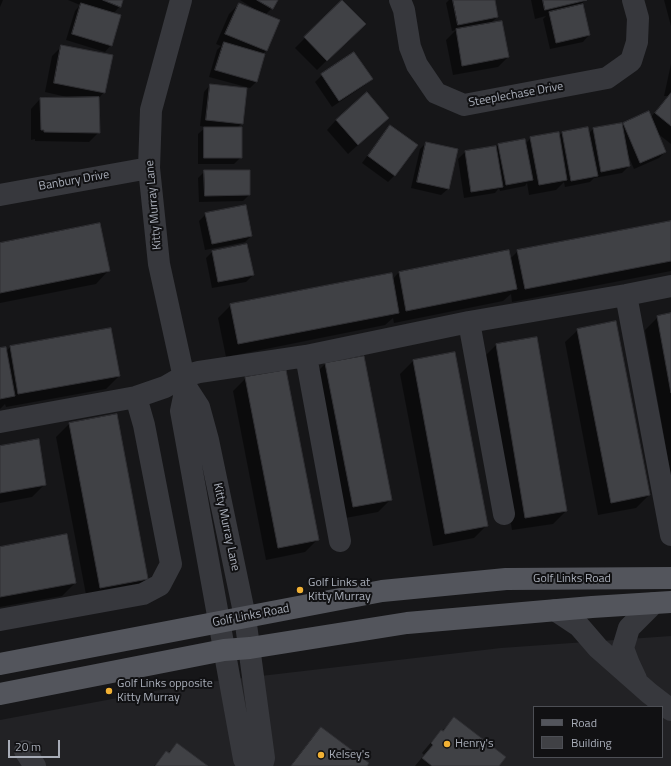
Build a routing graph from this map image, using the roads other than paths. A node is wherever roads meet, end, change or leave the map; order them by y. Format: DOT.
graph roads {
  1 [pos="181,0"];
  2 [pos="400,0"];
  3 [pos="633,0"];
  4 [pos="149,168"];
  5 [pos="0,195"];
  6 [pos="671,286"];
  7 [pos="626,295"];
  8 [pos="469,322"];
  9 [pos="306,356"];
  10 [pos="185,381"];
  11 [pos="136,397"];
  12 [pos="0,422"];
  13 [pos="504,514"];
  14 [pos="671,535"];
  15 [pos="340,541"];
  16 [pos="671,578"];
  17 [pos="662,603"];
  18 [pos="555,610"];
  19 [pos="245,617"];
  20 [pos="0,620"];
  21 [pos="220,622"];
  22 [pos="250,648"];
  23 [pos="224,650"];
  24 [pos="0,664"];
  25 [pos="644,688"];
  26 [pos="0,694"];
  27 [pos="671,710"];
  28 [pos="248,766"];
  29 [pos="262,766"];
  1 -- 4 [label="street, Kitty Murray Lane"];
  2 -- 3 [label="street, Steeplechase Drive"];
  4 -- 5 [label="street, Banbury Drive"];
  4 -- 10 [label="street, Kitty Murray Lane"];
  6 -- 7 [label="street"];
  7 -- 8 [label="street"];
  7 -- 14 [label="street"];
  8 -- 9 [label="street"];
  8 -- 13 [label="street"];
  9 -- 10 [label="street"];
  9 -- 15 [label="street"];
  10 -- 11 [label="street"];
  10 -- 19 [label="street, Kitty Murray Lane"];
  10 -- 21 [label="street, Kitty Murray Lane"];
  11 -- 12 [label="street"];
  11 -- 20 [label="street"];
  16 -- 19 [label="main road, Golf Links Road"];
  17 -- 18 [label="main road"];
  17 -- 25 [label="street"];
  18 -- 22 [label="main road"];
  18 -- 25 [label="street"];
  19 -- 21 [label="main road, Golf Links Road"];
  19 -- 22 [label="street, Kitty Murray Lane"];
  21 -- 23 [label="street, Kitty Murray Lane"];
  21 -- 24 [label="main road, Golf Links Road"];
  22 -- 23 [label="main road"];
  22 -- 29 [label="street, Kitty Murray Lane"];
  23 -- 26 [label="main road"];
  23 -- 28 [label="street, Kitty Murray Lane"];
  25 -- 27 [label="street"];
}
